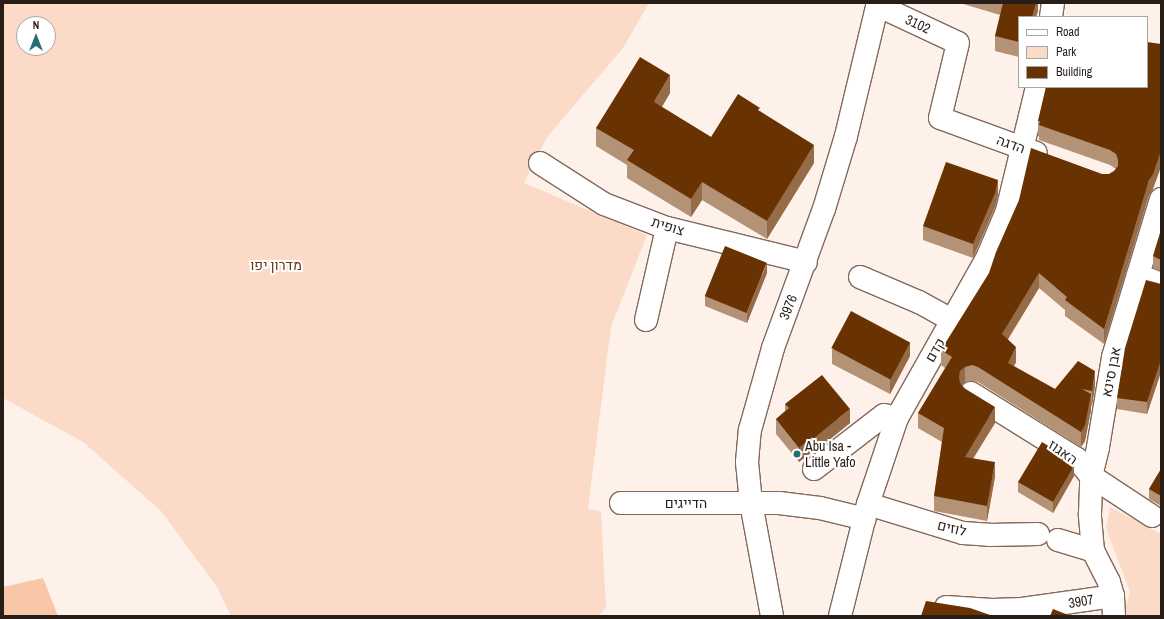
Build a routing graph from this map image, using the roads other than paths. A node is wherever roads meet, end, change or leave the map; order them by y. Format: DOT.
graph roads {
  1 [pos="1053,3"];
  2 [pos="877,4"];
  3 [pos="1051,16"];
  4 [pos="1037,88"];
  5 [pos="940,118"];
  6 [pos="1022,148"];
  7 [pos="1057,160"];
  8 [pos="540,163"];
  9 [pos="1161,199"];
  10 [pos="667,228"];
  11 [pos="806,262"];
  12 [pos="1138,276"];
  13 [pos="860,277"];
  14 [pos="1161,284"];
  15 [pos="646,320"];
  16 [pos="953,321"];
  17 [pos="971,393"];
  18 [pos="897,418"];
  19 [pos="814,469"];
  20 [pos="1091,476"];
  21 [pos="751,503"];
  22 [pos="621,504"];
  23 [pos="866,511"];
  24 [pos="1152,516"];
  25 [pos="1093,551"];
  26 [pos="930,604"];
  27 [pos="1113,606"];
  28 [pos="772,616"];
  29 [pos="840,616"];
  1 -- 3 [label="street"];
  2 -- 5 [label="street, 3102"];
  2 -- 11 [label="street, 3976"];
  4 -- 6 [label="street, קדם"];
  5 -- 6 [label="street, הדגה"];
  6 -- 7 [label="street, הדגה"];
  6 -- 16 [label="street, קדם"];
  8 -- 10 [label="street, צופית"];
  9 -- 12 [label="street, אבן סינא"];
  10 -- 11 [label="street, צופית"];
  10 -- 15 [label="street"];
  11 -- 21 [label="street, 3976"];
  12 -- 14 [label="street"];
  12 -- 20 [label="street, אבן סינא"];
  13 -- 16 [label="street"];
  16 -- 18 [label="street, קדם"];
  17 -- 20 [label="street, האגוז"];
  18 -- 19 [label="street"];
  18 -- 23 [label="street, קדם"];
  20 -- 24 [label="street, האגוז"];
  20 -- 25 [label="street, אבן סינא"];
  21 -- 22 [label="street, הדייגים"];
  21 -- 23 [label="street, לוזים"];
  21 -- 28 [label="street, 3976"];
  23 -- 25 [label="street, לוזים"];
  23 -- 29 [label="street, קדם"];
  25 -- 27 [label="street"];
  26 -- 27 [label="street, 3907"];
}
